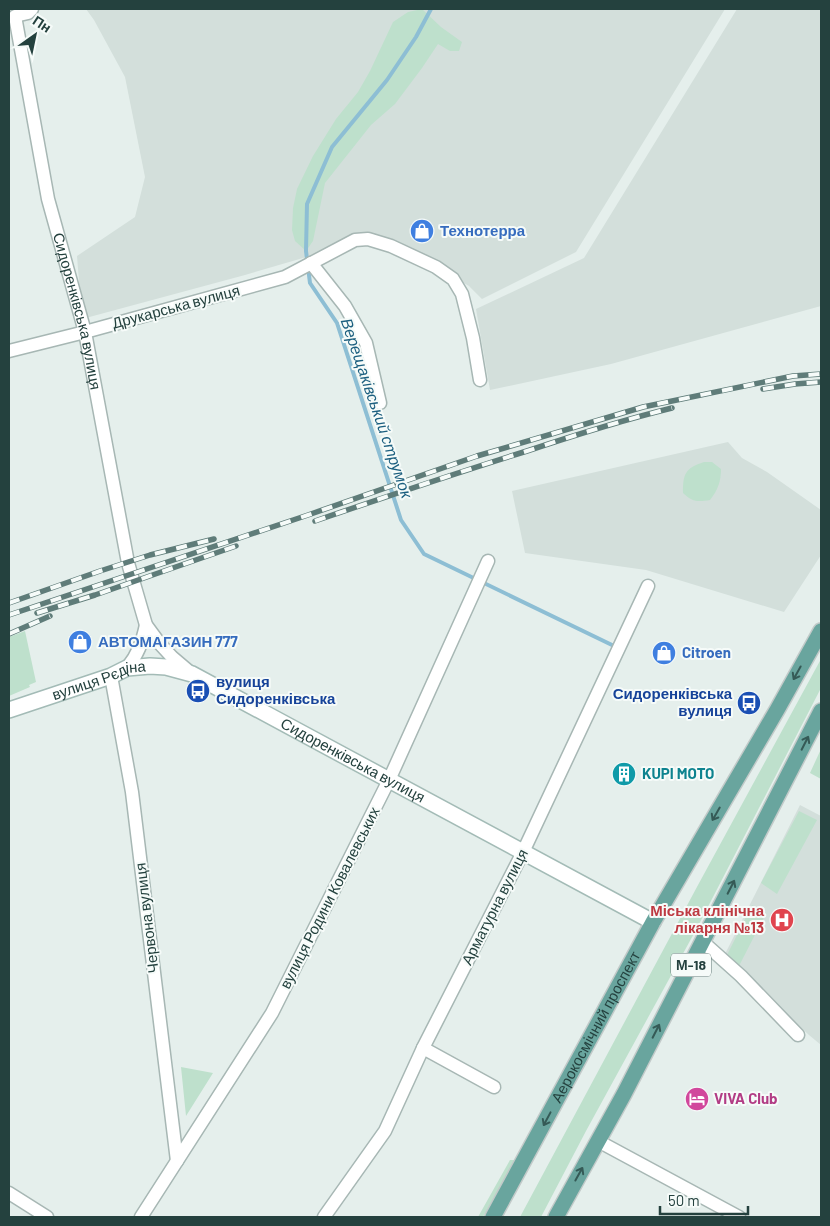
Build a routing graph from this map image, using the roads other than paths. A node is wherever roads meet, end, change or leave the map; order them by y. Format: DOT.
graph roads {
  1 [pos="32,9"];
  2 [pos="12,16"];
  3 [pos="311,263"];
  4 [pos="85,332"];
  5 [pos="9,351"];
  6 [pos="480,380"];
  7 [pos="380,403"];
  8 [pos="488,561"];
  9 [pos="648,586"];
  10 [pos="146,625"];
  11 [pos="821,631"];
  12 [pos="127,668"];
  13 [pos="192,674"];
  14 [pos="111,676"];
  15 [pos="9,710"];
  16 [pos="821,711"];
  17 [pos="389,780"];
  18 [pos="523,852"];
  19 [pos="653,922"];
  20 [pos="702,942"];
  21 [pos="798,1035"];
  22 [pos="423,1048"];
  23 [pos="494,1087"];
  24 [pos="598,1141"];
  25 [pos="177,1161"];
  26 [pos="9,1194"];
  27 [pos="47,1217"];
  28 [pos="141,1217"];
  29 [pos="324,1217"];
  30 [pos="493,1217"];
  31 [pos="556,1217"];
  32 [pos="739,1217"];
  1 -- 2 [label="street, Сидоренківська вулиця"];
  2 -- 4 [label="street, Сидоренківська вулиця"];
  3 -- 4 [label="street, Друкарська вулиця"];
  3 -- 6 [label="street, Друкарська вулиця"];
  3 -- 7 [label="street"];
  4 -- 5 [label="street, Друкарська вулиця"];
  4 -- 10 [label="street, Сидоренківська вулиця"];
  8 -- 17 [label="street, вулиця Родини Ковалевських"];
  9 -- 18 [label="street, Арматурна вулиця"];
  10 -- 12 [label="street"];
  10 -- 13 [label="street, Сидоренківська вулиця"];
  11 -- 19 [label="main road, Аерокосмічний проспект, one-way"];
  12 -- 13 [label="main road, вулиця Рєдіна"];
  12 -- 14 [label="main road, вулиця Рєдіна"];
  13 -- 17 [label="main road, Сидоренківська вулиця"];
  14 -- 15 [label="main road, вулиця Рєдіна"];
  14 -- 25 [label="street, Червона вулиця"];
  20 -- 16 [label="main road, М-18, one-way"];
  17 -- 18 [label="main road, Сидоренківська вулиця"];
  17 -- 25 [label="street, вулиця Родини Ковалевських"];
  18 -- 19 [label="main road, Сидоренківська вулиця"];
  18 -- 22 [label="street, Арматурна вулиця"];
  19 -- 30 [label="main road, Аерокосмічний проспект, one-way"];
  20 -- 21 [label="street"];
  24 -- 20 [label="main road, М-18, one-way"];
  22 -- 23 [label="street"];
  22 -- 29 [label="street, Арматурна вулиця"];
  31 -- 24 [label="main road, М-18, one-way"];
  24 -- 32 [label="street"];
  25 -- 28 [label="street, вулиця Родини Ковалевських"];
  26 -- 27 [label="street"];
}
